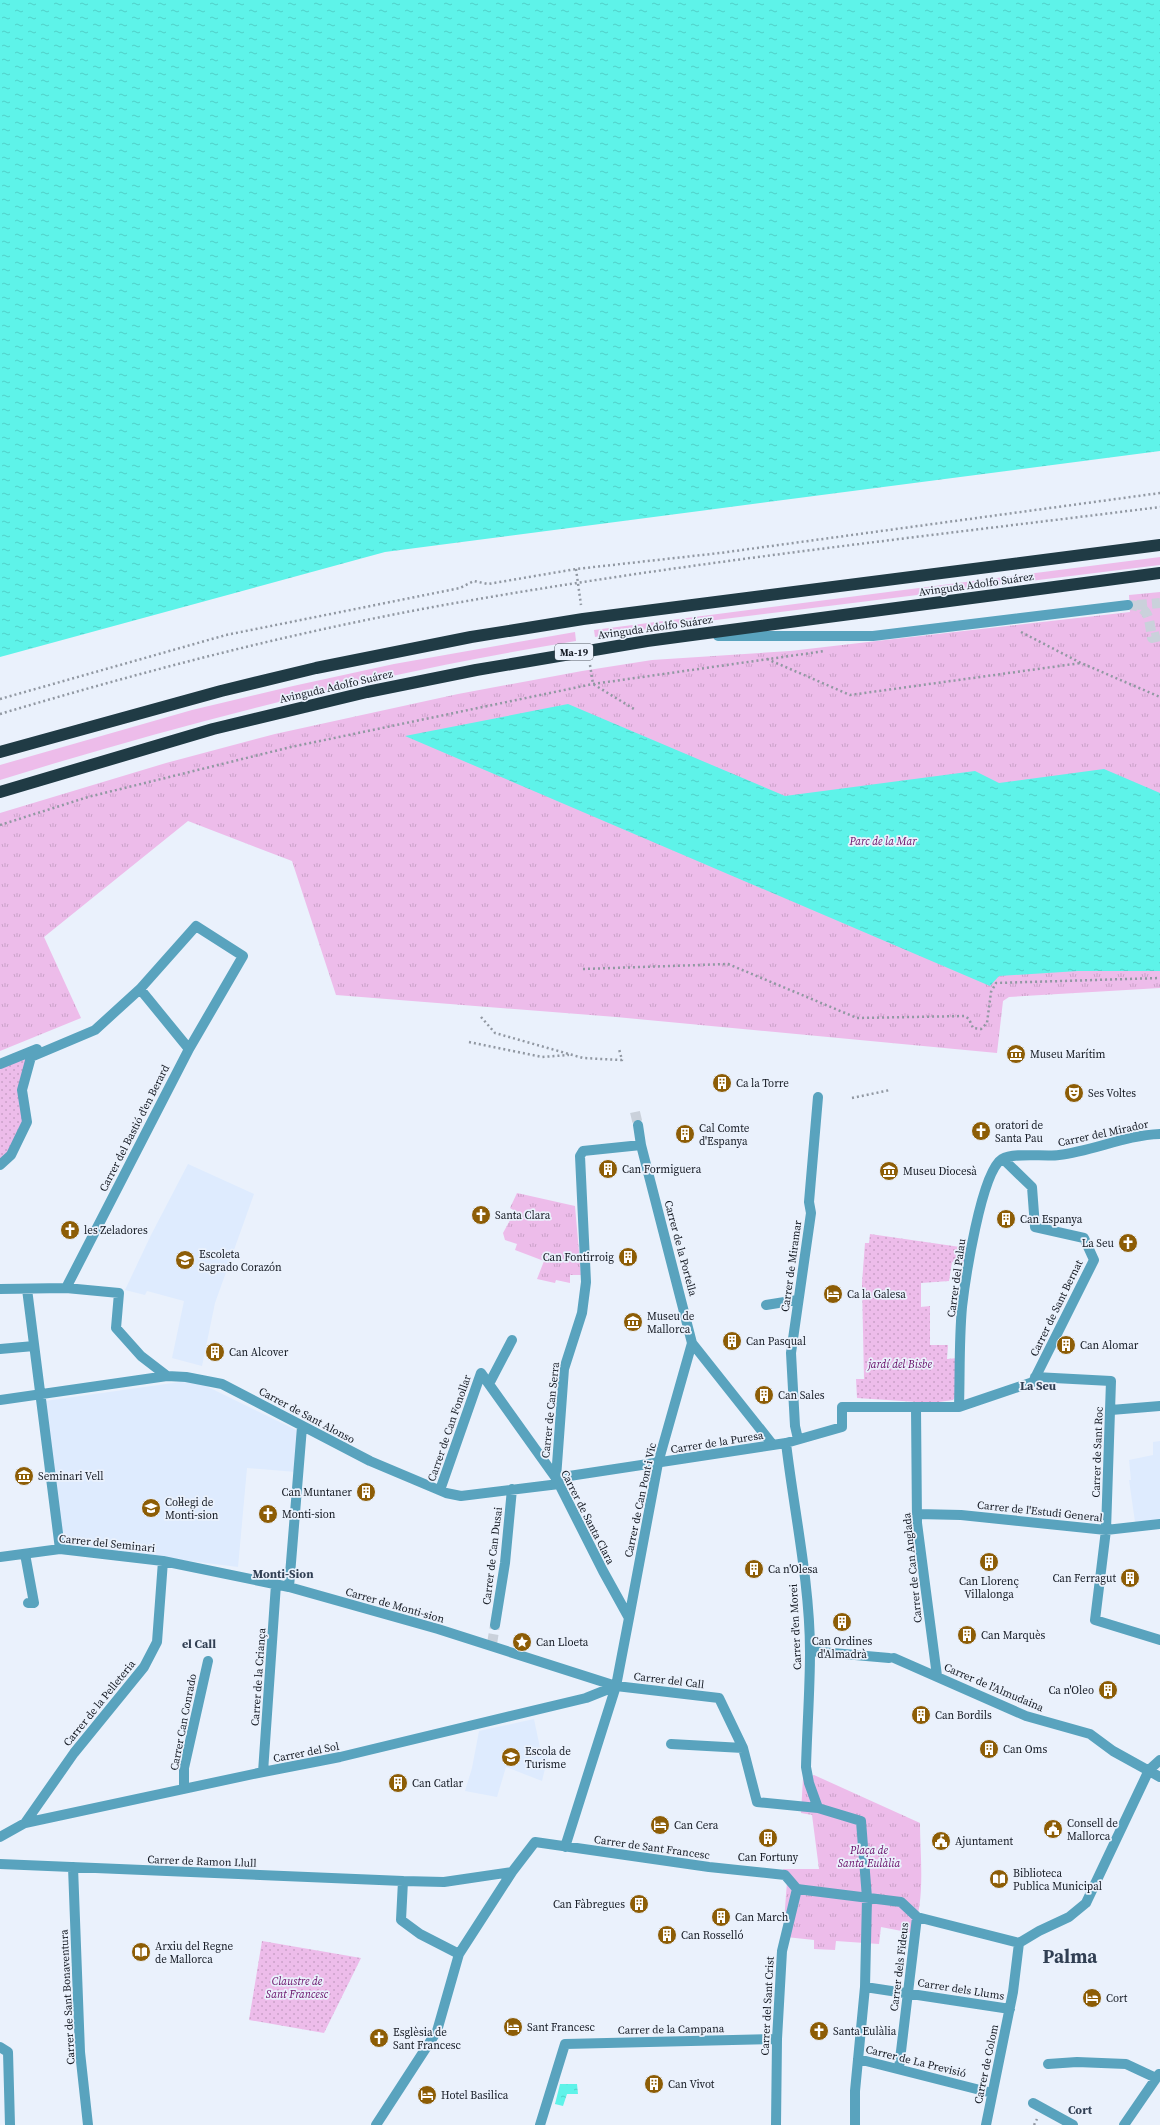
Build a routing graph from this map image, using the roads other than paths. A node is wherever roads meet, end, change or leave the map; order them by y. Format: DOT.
graph roads {
  1 [pos="1160,545"];
  2 [pos="1160,573"];
  3 [pos="1128,605"];
  4 [pos="686,636"];
  5 [pos="0,752"];
  6 [pos="0,792"];
  7 [pos="140,990"];
  8 [pos="92,1026"];
  9 [pos="189,1049"];
  10 [pos="0,1064"];
  11 [pos="818,1097"];
  12 [pos="638,1125"];
  13 [pos="1160,1134"];
  14 [pos="641,1145"];
  15 [pos="1002,1159"];
  16 [pos="0,1165"];
  17 [pos="66,1288"];
  18 [pos="0,1289"];
  19 [pos="27,1289"];
  20 [pos="797,1300"];
  21 [pos="766,1305"];
  22 [pos="512,1340"];
  23 [pos="692,1343"];
  24 [pos="34,1346"];
  25 [pos="0,1349"];
  26 [pos="481,1373"];
  27 [pos="167,1376"];
  28 [pos="1035,1377"];
  29 [pos="489,1384"];
  30 [pos="40,1394"];
  31 [pos="0,1400"];
  32 [pos="1160,1406"];
  33 [pos="959,1407"];
  34 [pos="916,1408"];
  35 [pos="1111,1410"];
  36 [pos="302,1427"];
  37 [pos="798,1439"];
  38 [pos="786,1443"];
  39 [pos="773,1446"];
  40 [pos="658,1463"];
  41 [pos="557,1481"];
  42 [pos="512,1489"];
  43 [pos="440,1490"];
  44 [pos="917,1514"];
  45 [pos="1160,1524"];
  46 [pos="1106,1530"];
  47 [pos="60,1549"];
  48 [pos="25,1554"];
  49 [pos="0,1557"];
  50 [pos="163,1561"];
  51 [pos="276,1584"];
  52 [pos="289,1587"];
  53 [pos="28,1604"];
  54 [pos="629,1618"];
  55 [pos="495,1625"];
  56 [pos="1160,1640"];
  57 [pos="810,1651"];
  58 [pos="208,1661"];
  59 [pos="937,1676"];
  60 [pos="616,1686"];
  61 [pos="671,1744"];
  62 [pos="743,1748"];
  63 [pos="1160,1760"];
  64 [pos="1149,1770"];
  65 [pos="263,1772"];
  66 [pos="1160,1777"];
  67 [pos="184,1789"];
  68 [pos="818,1808"];
  69 [pos="25,1823"];
  70 [pos="0,1837"];
  71 [pos="565,1846"];
  72 [pos="0,1864"];
  73 [pos="73,1867"];
  74 [pos="512,1872"];
  75 [pos="403,1881"];
  76 [pos="797,1890"];
  77 [pos="867,1898"];
  78 [pos="917,1917"];
  79 [pos="1019,1943"];
  80 [pos="459,1954"];
  81 [pos="865,1987"];
  82 [pos="908,1992"];
  83 [pos="1010,2008"];
  84 [pos="777,2039"];
  85 [pos="0,2047"];
  86 [pos="858,2059"];
  87 [pos="1048,2064"];
  88 [pos="899,2068"];
  89 [pos="1158,2075"];
  90 [pos="992,2093"];
  91 [pos="1033,2103"];
  92 [pos="10,2125"];
  93 [pos="88,2125"];
  94 [pos="376,2125"];
  95 [pos="540,2125"];
  96 [pos="776,2125"];
  97 [pos="855,2125"];
  98 [pos="986,2125"];
  99 [pos="1073,2125"];
  100 [pos="1124,2125"];
  1 -- 5 [label="highway, Avinguda Adolfo Suárez"];
  2 -- 4 [label="highway, Avinguda Adolfo Suárez / Ma-19"];
  3 -- 4 [label="street"];
  4 -- 6 [label="highway, Avinguda Adolfo Suárez / Ma-19"];
  7 -- 9 [label="street"];
  7 -- 9 [label="street, Carrer del Bastió d'en Berard"];
  7 -- 16 [label="street"];
  8 -- 10 [label="street"];
  9 -- 17 [label="street, Carrer del Bastió d'en Berard"];
  11 -- 20 [label="street, Carrer de Miramar"];
  12 -- 14 [label="street, Carrer de la Portella"];
  13 -- 15 [label="street, Carrer del Mirador"];
  14 -- 23 [label="street, Carrer de la Portella"];
  14 -- 41 [label="street, Carrer de Can Serra"];
  15 -- 28 [label="street, Carrer de Sant Bernat"];
  15 -- 33 [label="street, Carrer del Palau"];
  17 -- 19 [label="street"];
  17 -- 27 [label="street"];
  18 -- 19 [label="street"];
  19 -- 24 [label="street"];
  20 -- 21 [label="street"];
  20 -- 37 [label="street, Carrer de Miramar"];
  22 -- 29 [label="street"];
  23 -- 39 [label="street, Carrer de la Portella"];
  23 -- 40 [label="street, Carrer de Can Pont i Vic"];
  24 -- 25 [label="street"];
  24 -- 30 [label="street"];
  26 -- 29 [label="street, Carrer de Santa Clara"];
  26 -- 43 [label="street, Carrer de Can Fonollar"];
  27 -- 30 [label="street, Carrer de Sant Alonso"];
  27 -- 36 [label="street, Carrer de Sant Alonso"];
  28 -- 33 [label="street"];
  28 -- 35 [label="street, Carrer de Sant Roc"];
  29 -- 41 [label="street, Carrer de Santa Clara"];
  30 -- 31 [label="street, Carrer de Sant Alonso"];
  30 -- 47 [label="street"];
  32 -- 35 [label="street"];
  33 -- 34 [label="street"];
  34 -- 37 [label="street, Carrer de la Puresa"];
  34 -- 44 [label="street, Carrer de Can Anglada"];
  35 -- 46 [label="street, Carrer de Sant Roc"];
  36 -- 43 [label="street, Carrer de Sant Alonso"];
  36 -- 52 [label="street"];
  37 -- 38 [label="street, Carrer de la Puresa"];
  38 -- 39 [label="street, Carrer de la Puresa"];
  38 -- 57 [label="street, Carrer d'en Morei"];
  39 -- 40 [label="street, Carrer de la Puresa"];
  40 -- 41 [label="street, Carrer de la Puresa"];
  40 -- 54 [label="street, Carrer de Can Pont i Vic"];
  41 -- 42 [label="street, Carrer de Sant Alonso"];
  41 -- 54 [label="street, Carrer de Santa Clara"];
  42 -- 43 [label="street, Carrer de Sant Alonso"];
  42 -- 55 [label="street, Carrer de Can Dusai"];
  44 -- 46 [label="street, Carrer de l'Estudi General"];
  44 -- 59 [label="street, Carrer de Can Anglada"];
  45 -- 46 [label="street, Carrer de l'Estudi General"];
  46 -- 56 [label="street, Carrer de Sant Roc"];
  47 -- 48 [label="street, Carrer del Seminari"];
  47 -- 50 [label="street, Carrer del Seminari"];
  48 -- 49 [label="street, Carrer del Seminari"];
  48 -- 53 [label="street"];
  50 -- 51 [label="street, Carrer de Monti-sion"];
  50 -- 69 [label="street, Carrer de la Pelleteria"];
  51 -- 52 [label="street, Carrer de Monti-sion"];
  51 -- 65 [label="street, Carrer de la Criança"];
  52 -- 60 [label="street, Carrer de Monti-sion"];
  54 -- 60 [label="street"];
  57 -- 59 [label="street, Carrer de l'Almudaina"];
  57 -- 68 [label="street, Carrer d'en Morei"];
  58 -- 67 [label="street, Carrer Can Conrado"];
  59 -- 64 [label="street, Carrer de l'Almudaina"];
  60 -- 62 [label="street, Carrer del Call"];
  60 -- 65 [label="street, Carrer del Sol"];
  60 -- 71 [label="street"];
  61 -- 62 [label="street"];
  62 -- 68 [label="street"];
  63 -- 64 [label="street"];
  64 -- 66 [label="street, Carrer de l'Almudaina"];
  64 -- 79 [label="street"];
  65 -- 67 [label="street, Carrer del Sol"];
  67 -- 69 [label="street, Carrer del Sol"];
  68 -- 77 [label="street"];
  69 -- 70 [label="street, Carrer del Sol"];
  71 -- 74 [label="street, Carrer de Sant Francesc"];
  71 -- 76 [label="street, Carrer de Sant Francesc"];
  72 -- 73 [label="street, Carrer de Ramon Llull"];
  73 -- 75 [label="street, Carrer de Ramon Llull"];
  73 -- 93 [label="street, Carrer de Sant Bonaventura"];
  74 -- 75 [label="street, Carrer de Ramon Llull"];
  74 -- 80 [label="street"];
  75 -- 80 [label="street"];
  76 -- 77 [label="street"];
  76 -- 84 [label="street, Carrer del Sant Crist"];
  77 -- 78 [label="street"];
  77 -- 81 [label="street"];
  78 -- 79 [label="street"];
  78 -- 82 [label="street, Carrer dels Fideus"];
  79 -- 83 [label="street, Carrer de Colom"];
  80 -- 94 [label="street"];
  81 -- 82 [label="street, Carrer dels Llums"];
  81 -- 86 [label="street"];
  82 -- 83 [label="street, Carrer dels Llums"];
  82 -- 88 [label="street, Carrer dels Fideus"];
  83 -- 90 [label="street, Carrer de Colom"];
  84 -- 95 [label="street, Carrer de la Campana"];
  84 -- 96 [label="street, Carrer del Sant Crist"];
  85 -- 92 [label="street"];
  86 -- 88 [label="street, Carrer de La Previsió"];
  86 -- 97 [label="street"];
  87 -- 89 [label="street"];
  88 -- 90 [label="street, Carrer de La Previsió"];
  89 -- 100 [label="street"];
  90 -- 98 [label="street, Carrer de Colom"];
  91 -- 99 [label="street"];
}
